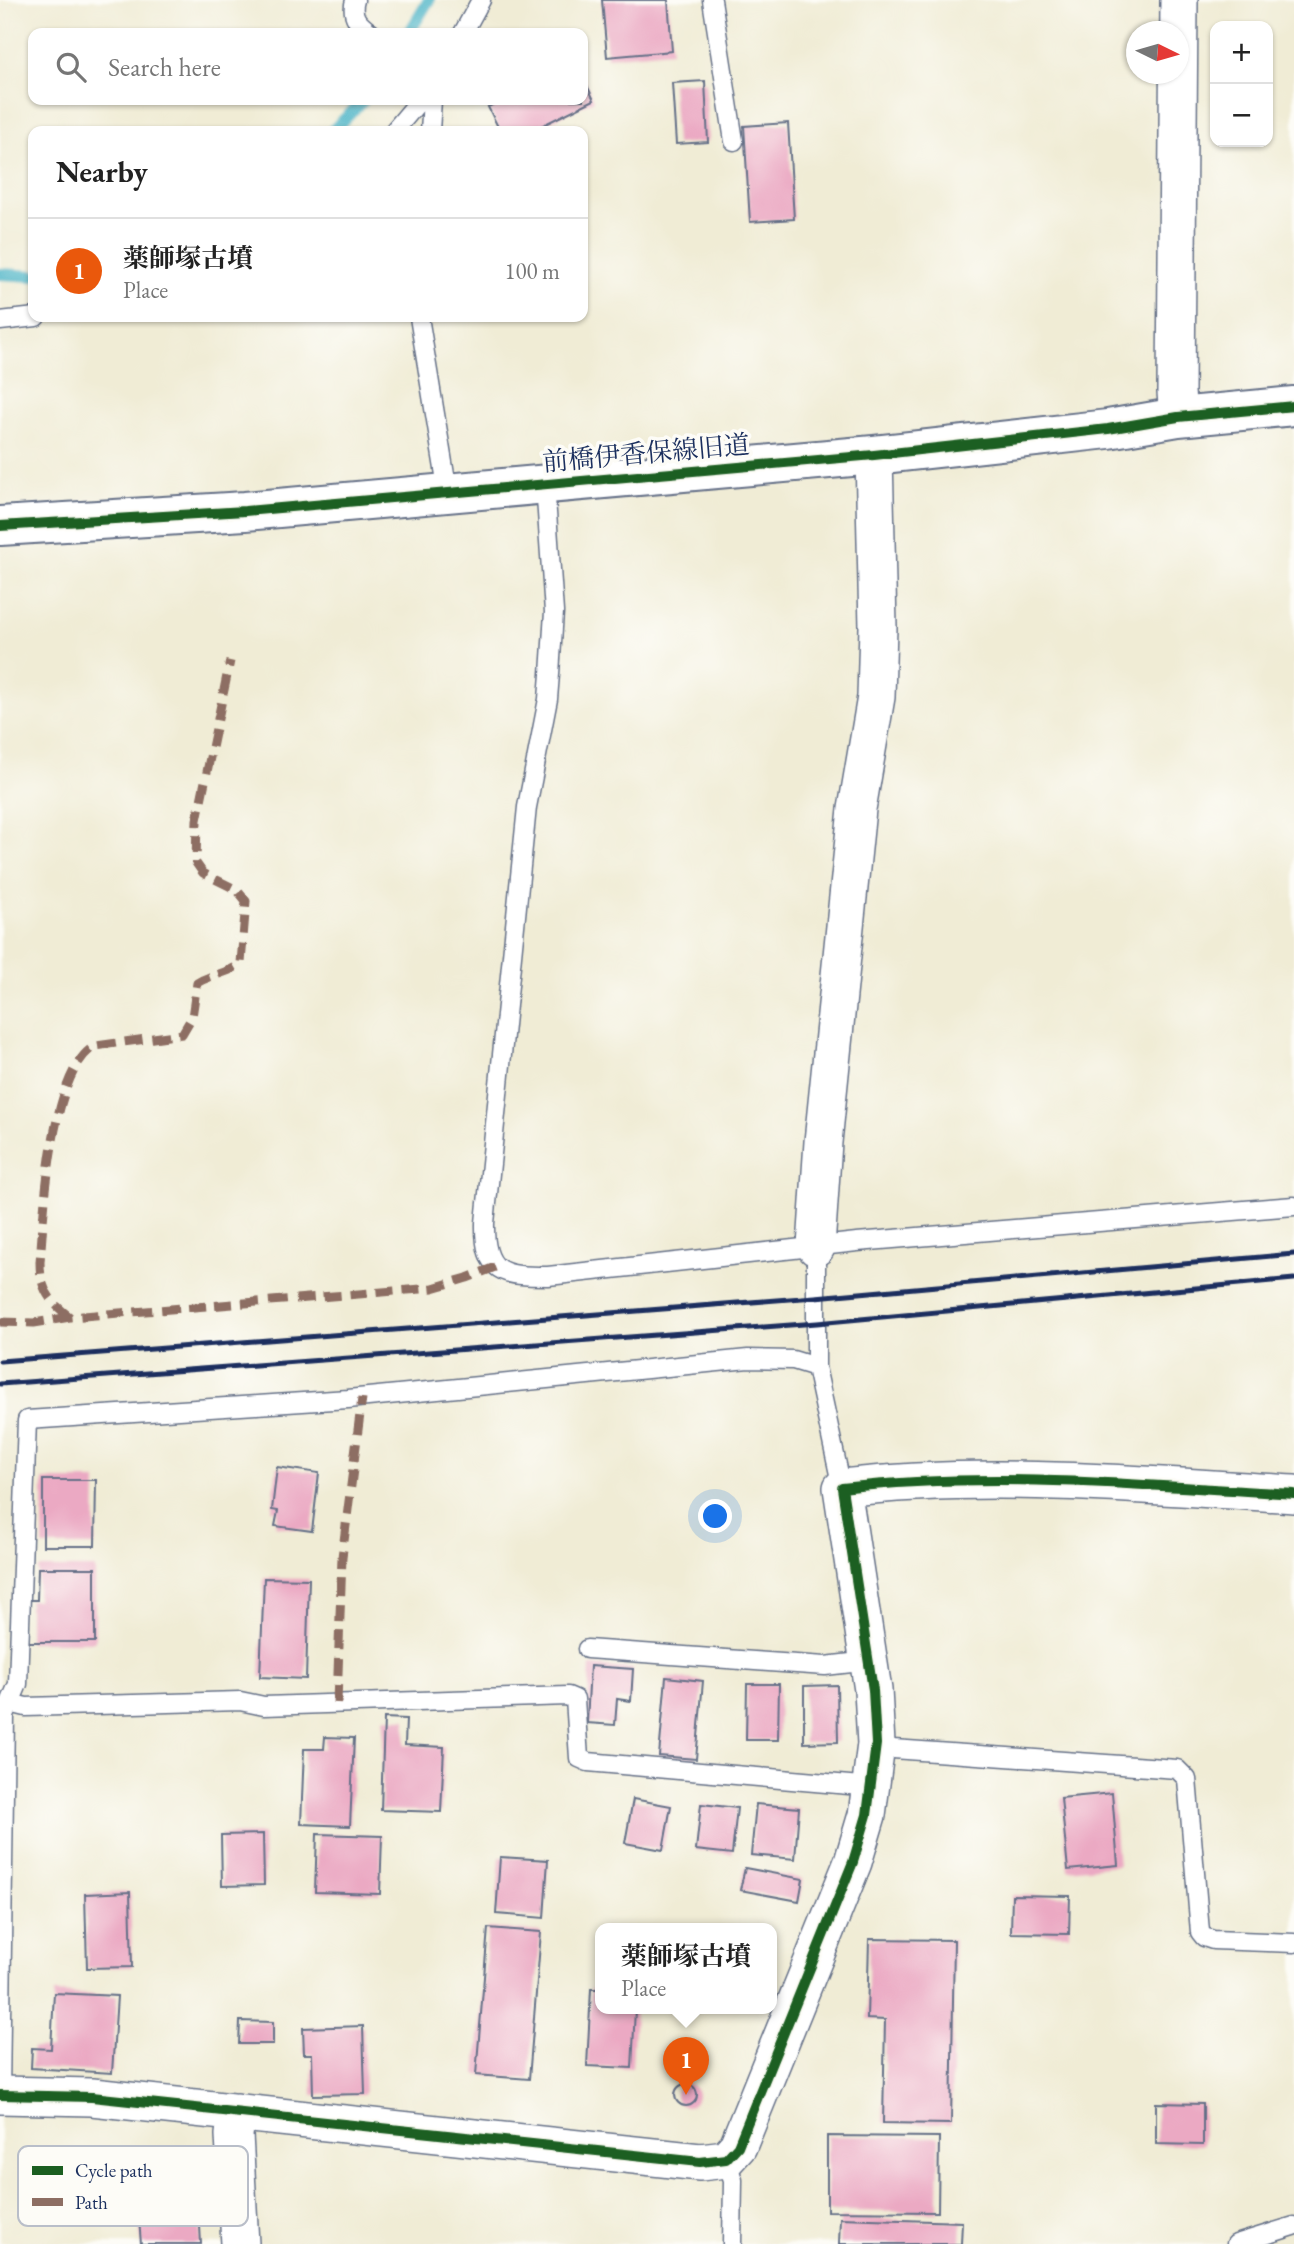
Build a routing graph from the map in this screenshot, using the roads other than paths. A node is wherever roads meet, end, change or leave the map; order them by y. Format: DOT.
graph roads {
  1 [pos="355,0"];
  2 [pos="481,0"];
  3 [pos="712,0"];
  4 [pos="1179,0"];
  5 [pos="364,28"];
  6 [pos="466,28"];
  7 [pos="416,105"];
  8 [pos="432,105"];
  9 [pos="398,126"];
  10 [pos="429,126"];
  11 [pos="734,141"];
  12 [pos="28,318"];
  13 [pos="0,321"];
  14 [pos="420,322"];
  15 [pos="1294,406"];
  16 [pos="1178,417"];
  17 [pos="874,456"];
  18 [pos="545,484"];
  19 [pos="448,493"];
  20 [pos="0,526"];
  21 [pos="1294,1206"];
  22 [pos="816,1247"];
  23 [pos="816,1367"];
  24 [pos="842,1488"];
  25 [pos="1294,1494"];
  26 [pos="587,1649"];
  27 [pos="869,1661"];
  28 [pos="10,1703"];
  29 [pos="876,1744"];
  30 [pos="872,1787"];
  31 [pos="1294,1943"];
  32 [pos="0,2095"];
  33 [pos="237,2112"];
  34 [pos="235,2146"];
  35 [pos="726,2159"];
  36 [pos="239,2226"];
  37 [pos="1294,2226"];
  38 [pos="240,2244"];
  39 [pos="732,2244"];
  40 [pos="1236,2244"];
  1 -- 5 [label="lane"];
  2 -- 6 [label="lane"];
  3 -- 11 [label="lane"];
  4 -- 16 [label="street"];
  7 -- 9 [label="lane"];
  8 -- 10 [label="lane"];
  12 -- 13 [label="lane"];
  14 -- 19 [label="lane"];
  15 -- 16 [label="street, 前橋伊香保線旧道"];
  16 -- 17 [label="street, 前橋伊香保線旧道"];
  17 -- 18 [label="street, 前橋伊香保線旧道"];
  17 -- 22 [label="street"];
  18 -- 19 [label="street, 前橋伊香保線旧道"];
  18 -- 22 [label="lane"];
  19 -- 20 [label="street, 前橋伊香保線旧道"];
  21 -- 22 [label="lane"];
  22 -- 23 [label="lane"];
  23 -- 24 [label="lane"];
  23 -- 28 [label="lane"];
  24 -- 25 [label="street"];
  24 -- 27 [label="street"];
  26 -- 27 [label="lane"];
  27 -- 29 [label="street"];
  28 -- 30 [label="lane"];
  28 -- 32 [label="lane"];
  29 -- 30 [label="street"];
  29 -- 31 [label="lane"];
  30 -- 35 [label="street"];
  32 -- 33 [label="street"];
  33 -- 34 [label="street"];
  33 -- 35 [label="street"];
  35 -- 39 [label="lane"];
  36 -- 38 [label="street"];
  37 -- 40 [label="lane"];
}
